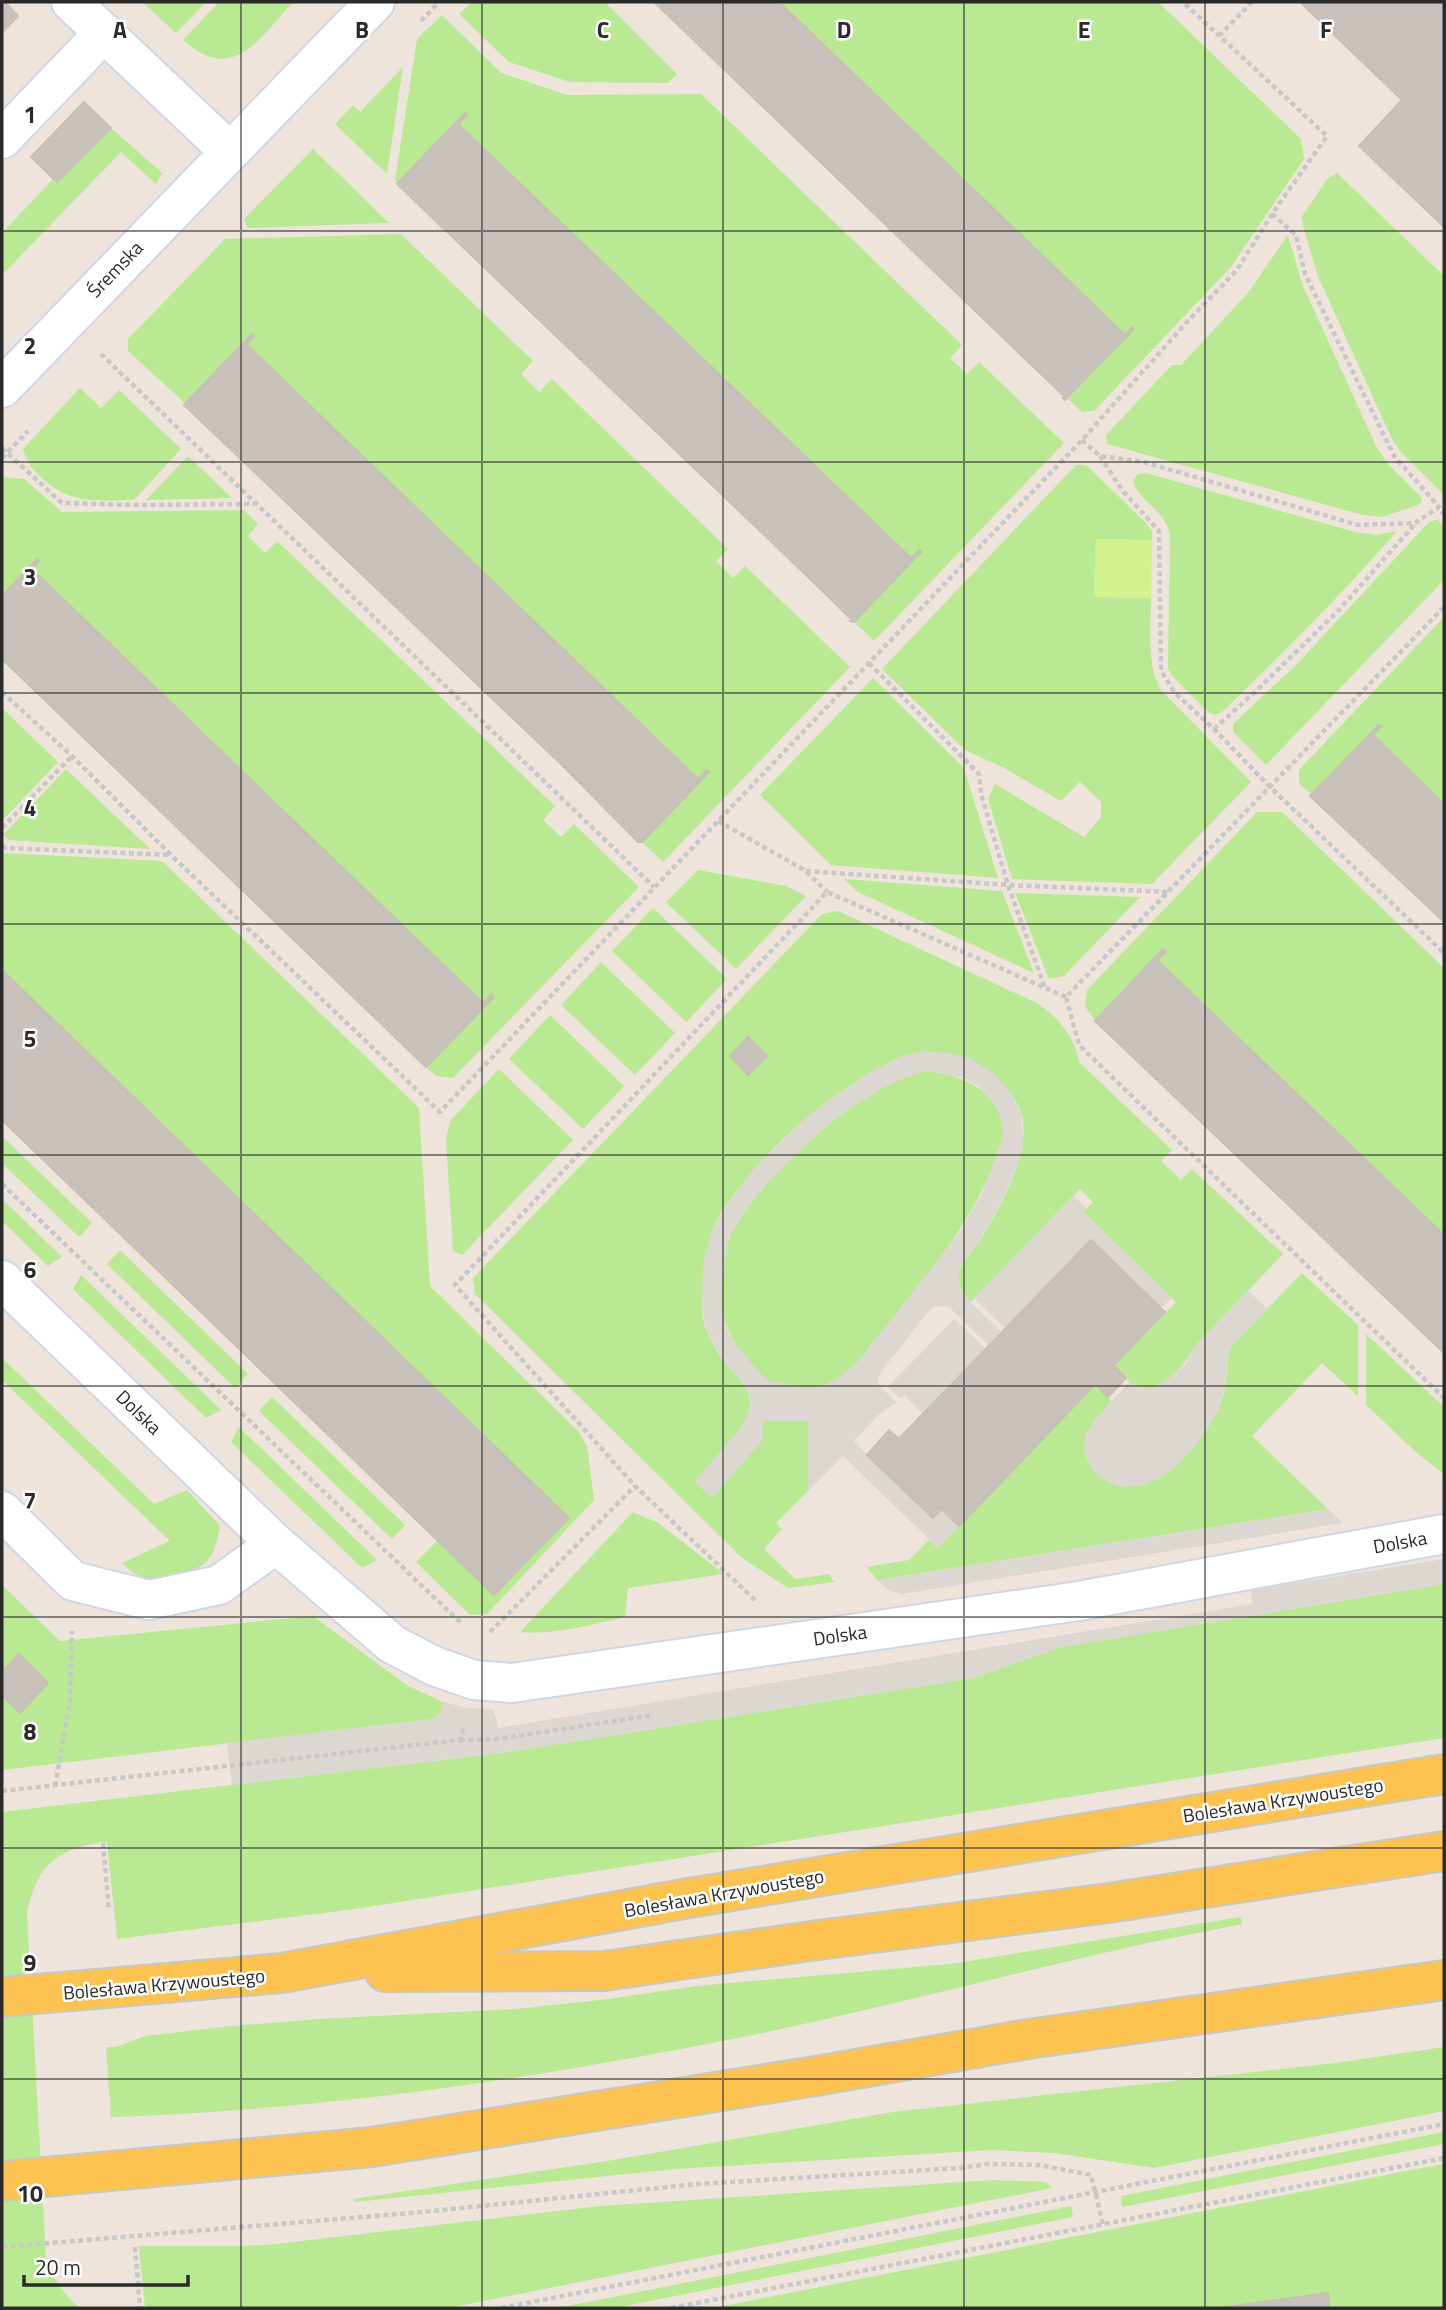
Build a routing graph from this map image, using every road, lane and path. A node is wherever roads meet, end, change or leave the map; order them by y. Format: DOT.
graph roads {
  1 [pos="71,2"];
  2 [pos="375,2"];
  3 [pos="1184,2"];
  4 [pos="1252,2"];
  5 [pos="104,33"];
  6 [pos="1219,36"];
  7 [pos="2,139"];
  8 [pos="229,151"];
  9 [pos="1272,214"];
  10 [pos="101,354"];
  11 [pos="2,388"];
  12 [pos="1083,440"];
  13 [pos="2,448"];
  14 [pos="1100,456"];
  15 [pos="255,504"];
  16 [pos="1438,507"];
  17 [pos="1444,515"];
  18 [pos="1415,523"];
  19 [pos="1444,607"];
  20 [pos="869,663"];
  21 [pos="2,692"];
  22 [pos="1214,729"];
  23 [pos="72,756"];
  24 [pos="1270,787"];
  25 [pos="718,821"];
  26 [pos="2,828"];
  27 [pos="2,846"];
  28 [pos="171,855"];
  29 [pos="806,871"];
  30 [pos="1008,886"];
  31 [pos="654,887"];
  32 [pos="827,892"];
  33 [pos="1168,892"];
  34 [pos="1444,953"];
  35 [pos="1045,988"];
  36 [pos="1066,997"];
  37 [pos="2,1184"];
  38 [pos="2,1280"];
  39 [pos="1444,1398"];
  40 [pos="635,1486"];
  41 [pos="2,1511"];
  42 [pos="1444,1534"];
  43 [pos="276,1544"];
  44 [pos="73,1581"];
  45 [pos="762,1606"];
  46 [pos="471,1632"];
  47 [pos="481,1642"];
  48 [pos="474,1680"];
  49 [pos="1444,1774"];
  50 [pos="55,1786"];
  51 [pos="2,1791"];
  52 [pos="103,1843"];
  53 [pos="1444,1851"];
  54 [pos="110,1910"];
  55 [pos="282,1973"];
  56 [pos="1444,1980"];
  57 [pos="2,1997"];
  58 [pos="1444,2124"];
  59 [pos="1444,2158"];
  60 [pos="2,2181"];
  61 [pos="1094,2191"];
  62 [pos="1103,2224"];
  63 [pos="2,2247"];
  64 [pos="135,2247"];
  65 [pos="139,2308"];
  66 [pos="501,2308"];
  67 [pos="671,2308"];
  1 -- 5 [label="street"];
  2 -- 8 [label="street, Śremska"];
  3 -- 6 [label="path"];
  4 -- 6 [label="path"];
  5 -- 7 [label="street"];
  5 -- 8 [label="street"];
  6 -- 9 [label="path"];
  8 -- 11 [label="street, Śremska"];
  9 -- 12 [label="path"];
  9 -- 16 [label="path"];
  10 -- 15 [label="path"];
  12 -- 14 [label="path"];
  12 -- 20 [label="path"];
  13 -- 15 [label="path"];
  14 -- 18 [label="path"];
  14 -- 22 [label="path"];
  15 -- 31 [label="path"];
  16 -- 17 [label="path"];
  16 -- 18 [label="path"];
  18 -- 22 [label="path"];
  19 -- 24 [label="path"];
  20 -- 25 [label="path"];
  20 -- 30 [label="path"];
  21 -- 23 [label="path"];
  22 -- 24 [label="path"];
  23 -- 26 [label="path"];
  23 -- 28 [label="path"];
  24 -- 33 [label="path"];
  24 -- 34 [label="path"];
  25 -- 29 [label="path"];
  25 -- 31 [label="path"];
  27 -- 28 [label="path"];
  28 -- 31 [label="path"];
  29 -- 30 [label="path"];
  29 -- 32 [label="path"];
  30 -- 33 [label="path"];
  30 -- 35 [label="path"];
  32 -- 35 [label="path"];
  32 -- 40 [label="path"];
  33 -- 36 [label="path"];
  35 -- 36 [label="path"];
  36 -- 39 [label="path"];
  37 -- 46 [label="path"];
  38 -- 43 [label="street, Dolska"];
  40 -- 45 [label="path"];
  40 -- 47 [label="path"];
  41 -- 44 [label="street"];
  42 -- 48 [label="street, Dolska"];
  43 -- 44 [label="street"];
  43 -- 48 [label="street, Dolska"];
  44 -- 50 [label="path"];
  48 -- 50 [label="path"];
  49 -- 55 [label="main road, Bolesława Krzywoustego"];
  50 -- 51 [label="path"];
  52 -- 54 [label="path"];
  53 -- 55 [label="main road"];
  55 -- 57 [label="main road, Bolesława Krzywoustego"];
  56 -- 60 [label="main road"];
  58 -- 61 [label="path"];
  59 -- 62 [label="path"];
  61 -- 62 [label="path"];
  61 -- 63 [label="path"];
  61 -- 66 [label="path"];
  62 -- 67 [label="path"];
  64 -- 65 [label="path"];
}
